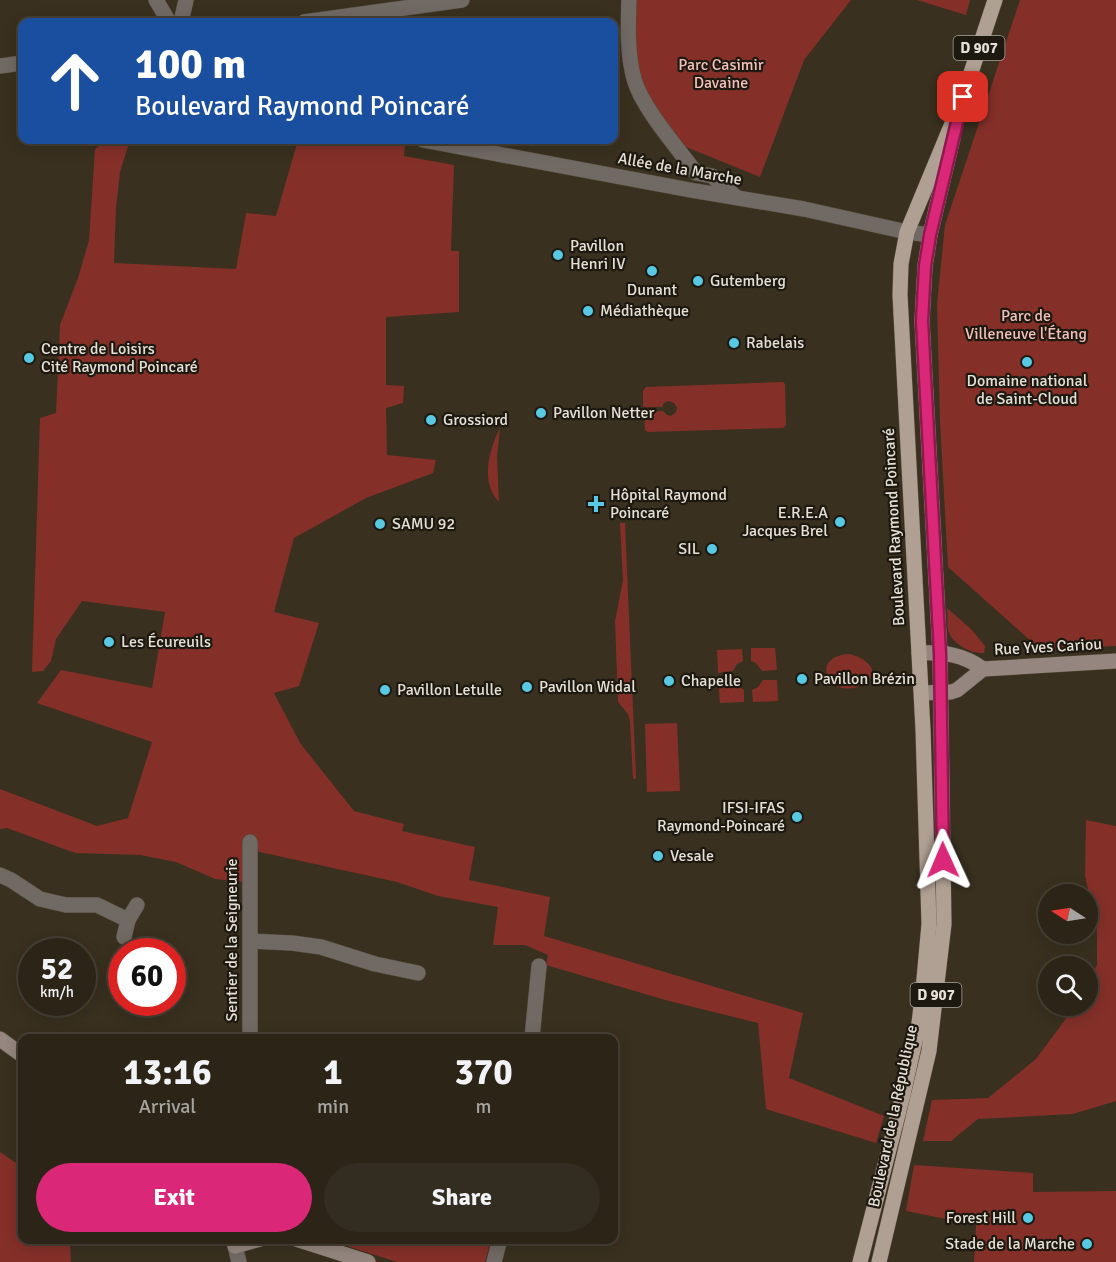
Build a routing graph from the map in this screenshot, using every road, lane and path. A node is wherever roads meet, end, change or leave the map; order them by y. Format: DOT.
graph roads {
  1 [pos="156,0"];
  2 [pos="186,0"];
  3 [pos="462,0"];
  4 [pos="628,0"];
  5 [pos="995,0"];
  6 [pos="375,17"];
  7 [pos="167,18"];
  8 [pos="181,18"];
  9 [pos="18,64"];
  10 [pos="0,66"];
  11 [pos="963,97"];
  12 [pos="444,144"];
  13 [pos="696,173"];
  14 [pos="690,190"];
  15 [pos="736,197"];
  16 [pos="907,232"];
  17 [pos="930,235"];
  18 [pos="919,653"];
  19 [pos="940,653"];
  20 [pos="963,659"];
  21 [pos="1116,661"];
  22 [pos="983,669"];
  23 [pos="966,681"];
  24 [pos="922,693"];
  25 [pos="940,693"];
  26 [pos="250,842"];
  27 [pos="0,875"];
  28 [pos="137,905"];
  29 [pos="128,920"];
  30 [pos="124,937"];
  31 [pos="250,942"];
  32 [pos="539,966"];
  33 [pos="926,967"];
  34 [pos="418,973"];
  35 [pos="250,1034"];
  36 [pos="532,1034"];
  37 [pos="0,1040"];
  38 [pos="18,1052"];
  39 [pos="234,1244"];
  40 [pos="312,1244"];
  41 [pos="499,1244"];
  42 [pos="239,1262"];
  43 [pos="368,1262"];
  44 [pos="494,1262"];
  45 [pos="860,1262"];
  46 [pos="879,1262"];
  1 -- 7 [label="street"];
  2 -- 8 [label="street"];
  3 -- 6 [label="street"];
  4 -- 13 [label="street"];
  5 -- 11 [label="main road, Boulevard Raymond Poincaré / D 907"];
  9 -- 10 [label="street"];
  11 -- 16 [label="main road, Boulevard Raymond Poincaré / D 907"];
  11 -- 17 [label="main road, Boulevard Raymond Poincaré / D 907"];
  12 -- 14 [label="street, Allée de la Marche"];
  13 -- 14 [label="street"];
  13 -- 15 [label="street"];
  14 -- 15 [label="street, Allée de la Marche"];
  15 -- 16 [label="street, Allée de la Marche"];
  16 -- 17 [label="street, Allée de la Marche"];
  16 -- 18 [label="main road, Boulevard Raymond Poincaré / D 907"];
  17 -- 19 [label="main road, Boulevard Raymond Poincaré / D 907"];
  18 -- 19 [label="main road, Rue Yves Cariou"];
  18 -- 24 [label="main road, Boulevard Raymond Poincaré / D 907"];
  19 -- 20 [label="main road, Rue Yves Cariou"];
  19 -- 25 [label="main road, Boulevard de la République / D 907"];
  20 -- 22 [label="main road, Rue Yves Cariou"];
  20 -- 23 [label="main road"];
  21 -- 22 [label="main road, Rue Yves Cariou"];
  22 -- 23 [label="main road, Rue Yves Cariou"];
  23 -- 25 [label="main road, Rue Yves Cariou"];
  24 -- 25 [label="main road, Rue Yves Cariou"];
  24 -- 33 [label="main road, Boulevard Raymond Poincaré / D 907"];
  25 -- 46 [label="main road, Boulevard de la République / D 907"];
  26 -- 31 [label="street, Sentier de la Seigneurie"];
  27 -- 29 [label="street"];
  28 -- 29 [label="street"];
  29 -- 30 [label="street"];
  31 -- 34 [label="street"];
  31 -- 35 [label="street, Sentier de la Seigneurie"];
  32 -- 36 [label="street"];
  33 -- 45 [label="main road, Boulevard de la République / D 907"];
  37 -- 38 [label="main road"];
  39 -- 42 [label="street"];
  40 -- 43 [label="main road"];
  41 -- 44 [label="street"];
}
